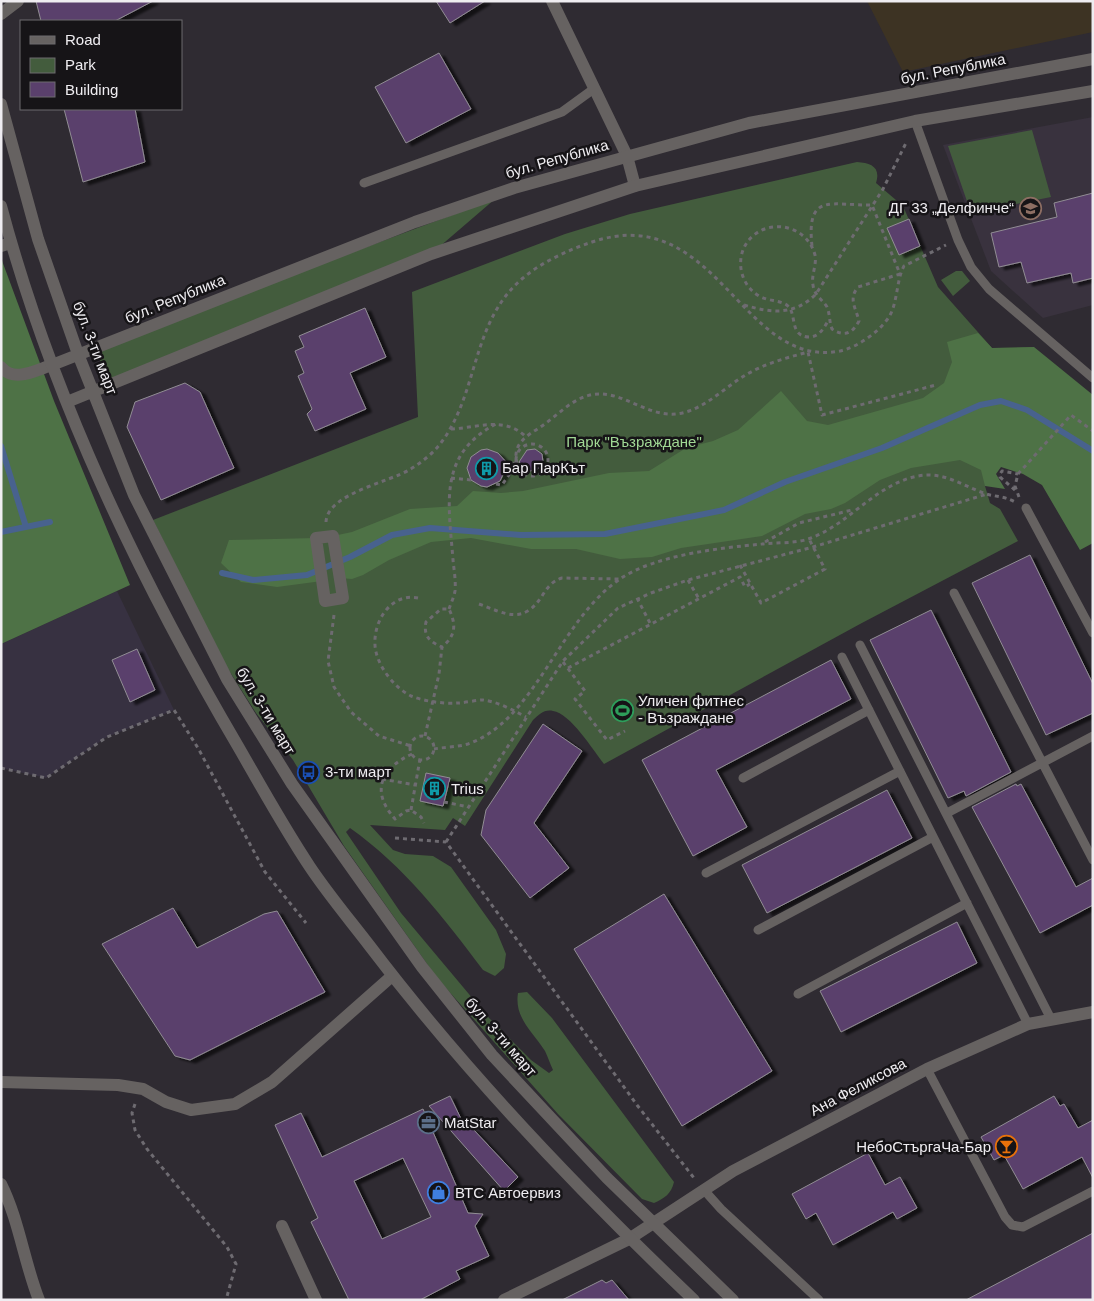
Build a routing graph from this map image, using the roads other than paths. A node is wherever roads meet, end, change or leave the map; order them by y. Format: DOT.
graph roads {
  1 [pos="18,1"];
  2 [pos="552,1"];
  3 [pos="1,14"];
  4 [pos="1093,59"];
  5 [pos="595,88"];
  6 [pos="1093,91"];
  7 [pos="1,104"];
  8 [pos="914,121"];
  9 [pos="627,156"];
  10 [pos="364,183"];
  11 [pos="635,186"];
  12 [pos="1,206"];
  13 [pos="6,245"];
  14 [pos="78,354"];
  15 [pos="52,365"];
  16 [pos="1,366"];
  17 [pos="1093,378"];
  18 [pos="94,390"];
  19 [pos="67,402"];
  20 [pos="1026,508"];
  21 [pos="325,537"];
  22 [pos="954,592"];
  23 [pos="334,599"];
  24 [pos="1093,633"];
  25 [pos="860,645"];
  26 [pos="842,657"];
  27 [pos="869,710"];
  28 [pos="1093,736"];
  29 [pos="1042,763"];
  30 [pos="900,771"];
  31 [pos="743,778"];
  32 [pos="947,814"];
  33 [pos="933,837"];
  34 [pos="1093,860"];
  35 [pos="706,873"];
  36 [pos="967,903"];
  37 [pos="758,930"];
  38 [pos="392,976"];
  39 [pos="798,994"];
  40 [pos="1093,1012"];
  41 [pos="1051,1019"];
  42 [pos="1028,1024"];
  43 [pos="927,1069"];
  44 [pos="1,1082"];
  45 [pos="1,1184"];
  46 [pos="704,1190"];
  47 [pos="1093,1191"];
  48 [pos="652,1222"];
  49 [pos="282,1226"];
  50 [pos="629,1239"];
  51 [pos="39,1300"];
  52 [pos="316,1300"];
  53 [pos="504,1300"];
  54 [pos="694,1300"];
  55 [pos="733,1300"];
  56 [pos="819,1300"];
  1 -- 3 [label="street"];
  2 -- 5 [label="street"];
  4 -- 9 [label="street, бул. Република"];
  5 -- 9 [label="street"];
  5 -- 10 [label="lane"];
  6 -- 8 [label="street"];
  7 -- 14 [label="street, бул. 3-ти март"];
  8 -- 11 [label="street"];
  8 -- 17 [label="lane"];
  9 -- 11 [label="street"];
  9 -- 14 [label="street, бул. Република"];
  11 -- 18 [label="street"];
  12 -- 13 [label="street"];
  13 -- 15 [label="street"];
  14 -- 15 [label="street, бул. Република"];
  14 -- 18 [label="street, бул. 3-ти март"];
  15 -- 16 [label="street, бул. Република"];
  15 -- 19 [label="street"];
  18 -- 19 [label="street"];
  18 -- 48 [label="street, бул. 3-ти март"];
  19 -- 38 [label="street"];
  20 -- 24 [label="lane"];
  21 -- 23 [label="street"];
  22 -- 29 [label="lane"];
  25 -- 32 [label="lane"];
  26 -- 27 [label="lane"];
  27 -- 30 [label="lane"];
  27 -- 31 [label="lane"];
  28 -- 29 [label="lane"];
  29 -- 32 [label="lane"];
  29 -- 34 [label="lane"];
  30 -- 33 [label="lane"];
  30 -- 35 [label="lane"];
  32 -- 41 [label="lane"];
  33 -- 36 [label="lane"];
  33 -- 37 [label="lane"];
  36 -- 39 [label="lane"];
  36 -- 42 [label="lane"];
  38 -- 44 [label="street"];
  38 -- 50 [label="street"];
  40 -- 41 [label="street, Ана Феликсова"];
  41 -- 42 [label="street, Ана Феликсова"];
  42 -- 43 [label="street, Ана Феликсова"];
  43 -- 46 [label="street, Ана Феликсова"];
  43 -- 47 [label="lane"];
  45 -- 51 [label="street"];
  46 -- 48 [label="street, Ана Феликсова"];
  46 -- 56 [label="lane"];
  48 -- 50 [label="street, Ана Феликсова"];
  48 -- 55 [label="street, бул. 3-ти март"];
  49 -- 52 [label="street"];
  50 -- 53 [label="street, Ана Феликсова"];
  50 -- 54 [label="street"];
}
